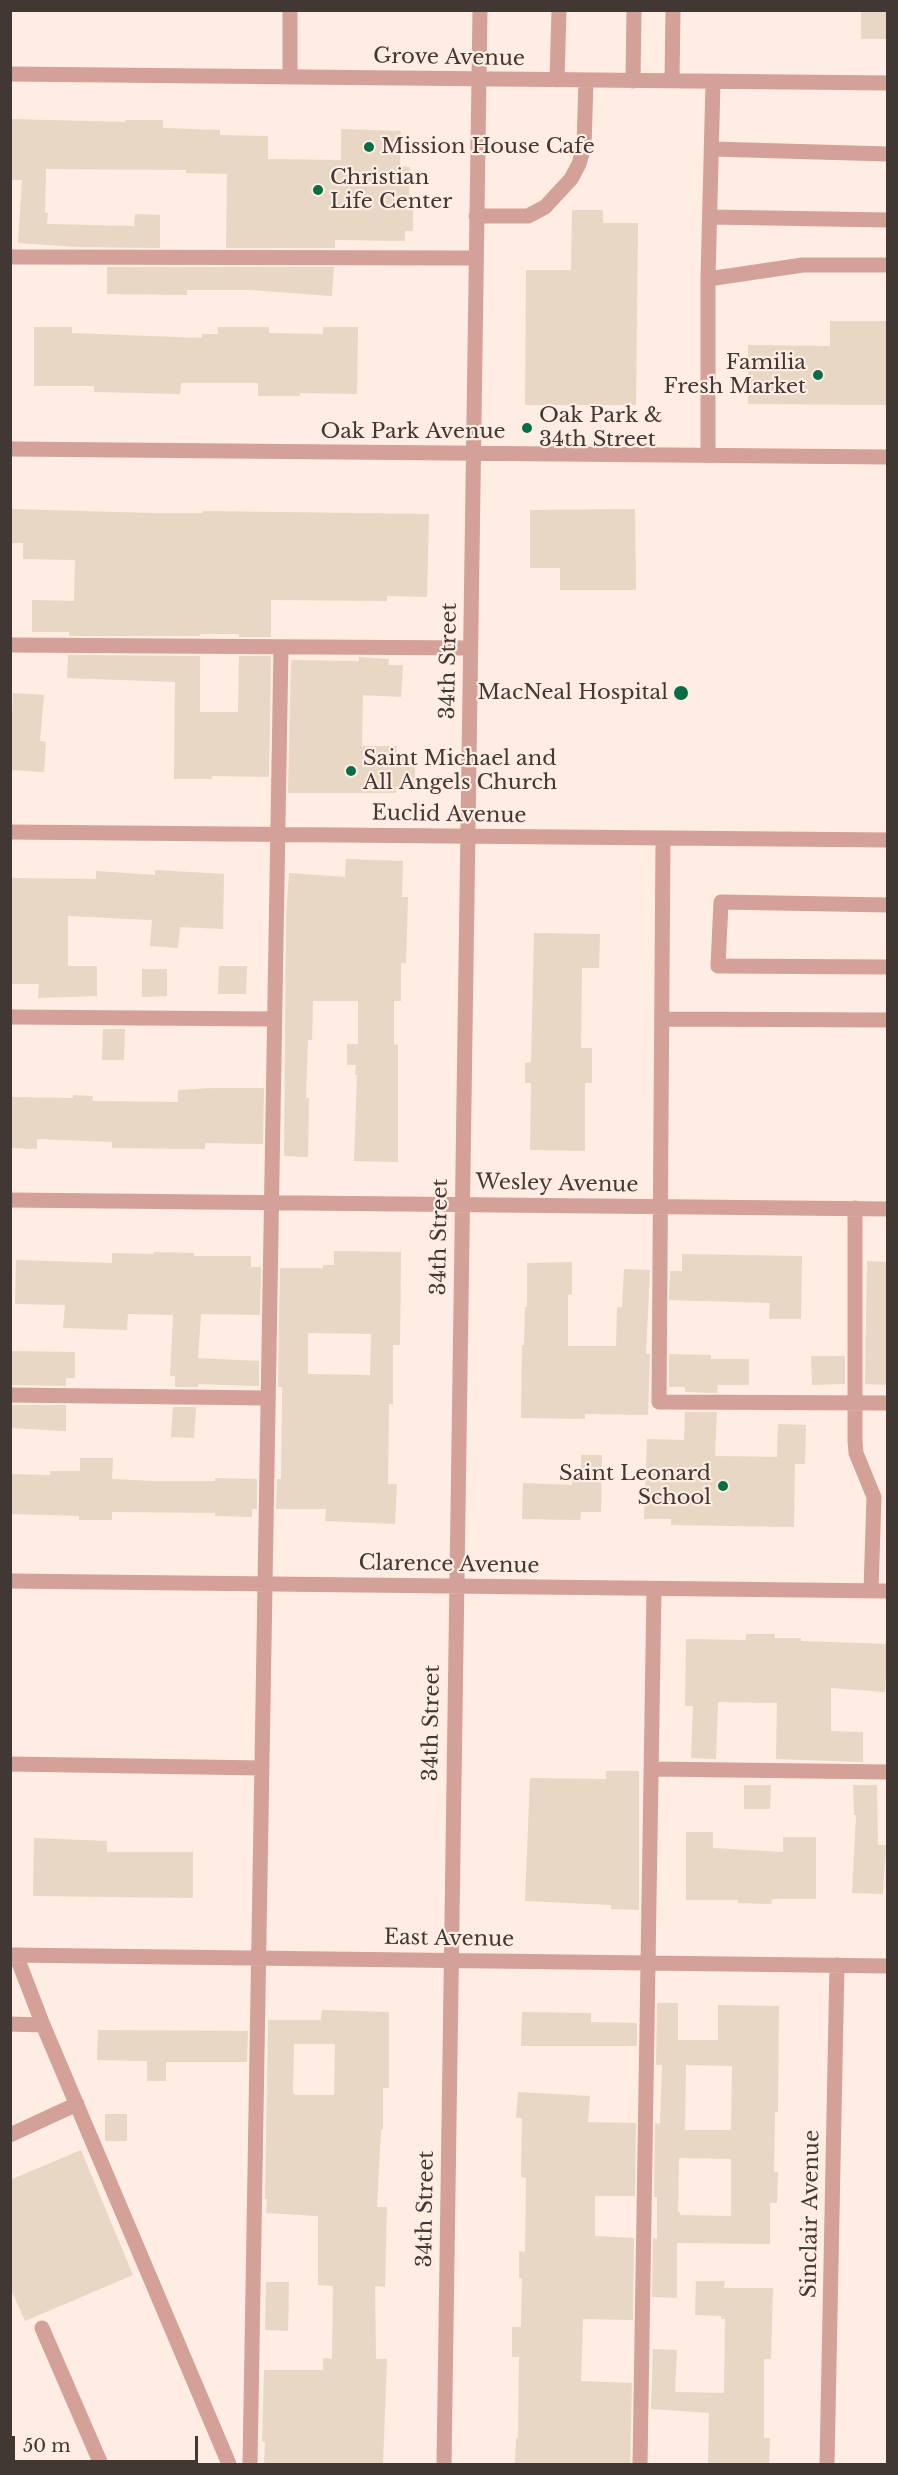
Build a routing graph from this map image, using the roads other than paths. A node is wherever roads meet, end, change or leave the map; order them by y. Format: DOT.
graph roads {
  1 [pos="290,10"];
  2 [pos="480,10"];
  3 [pos="559,10"];
  4 [pos="634,10"];
  5 [pos="673,10"];
  6 [pos="10,74"];
  7 [pos="290,77"];
  8 [pos="478,79"];
  9 [pos="557,80"];
  10 [pos="586,80"];
  11 [pos="633,81"];
  12 [pos="672,81"];
  13 [pos="713,82"];
  14 [pos="888,83"];
  15 [pos="712,149"];
  16 [pos="888,154"];
  17 [pos="476,216"];
  18 [pos="710,217"];
  19 [pos="888,220"];
  20 [pos="10,257"];
  21 [pos="476,258"];
  22 [pos="888,265"];
  23 [pos="708,279"];
  24 [pos="10,449"];
  25 [pos="473,453"];
  26 [pos="708,455"];
  27 [pos="888,457"];
  28 [pos="10,645"];
  29 [pos="281,647"];
  30 [pos="470,648"];
  31 [pos="10,832"];
  32 [pos="278,834"];
  33 [pos="467,836"];
  34 [pos="663,838"];
  35 [pos="888,840"];
  36 [pos="888,905"];
  37 [pos="888,967"];
  38 [pos="10,1017"];
  39 [pos="274,1019"];
  40 [pos="663,1019"];
  41 [pos="888,1020"];
  42 [pos="10,1200"];
  43 [pos="271,1203"];
  44 [pos="461,1204"];
  45 [pos="661,1206"];
  46 [pos="855,1208"];
  47 [pos="888,1209"];
  48 [pos="10,1395"];
  49 [pos="268,1398"];
  50 [pos="854,1403"];
  51 [pos="888,1403"];
  52 [pos="10,1581"];
  53 [pos="265,1584"];
  54 [pos="456,1586"];
  55 [pos="654,1589"];
  56 [pos="871,1591"];
  57 [pos="888,1592"];
  58 [pos="10,1764"];
  59 [pos="262,1768"];
  60 [pos="651,1769"];
  61 [pos="888,1773"];
  62 [pos="13,1955"];
  63 [pos="259,1958"];
  64 [pos="450,1960"];
  65 [pos="649,1963"];
  66 [pos="837,1965"];
  67 [pos="888,1966"];
  68 [pos="10,2024"];
  69 [pos="43,2025"];
  70 [pos="77,2104"];
  71 [pos="10,2135"];
  72 [pos="42,2328"];
  73 [pos="101,2464"];
  74 [pos="229,2464"];
  75 [pos="250,2464"];
  76 [pos="444,2464"];
  77 [pos="640,2464"];
  78 [pos="827,2464"];
  1 -- 7 [label="street"];
  2 -- 8 [label="street, 34th Street"];
  3 -- 9 [label="street"];
  4 -- 11 [label="street"];
  5 -- 12 [label="street"];
  6 -- 7 [label="street, Grove Avenue"];
  7 -- 8 [label="street, Grove Avenue"];
  8 -- 9 [label="street, Grove Avenue"];
  8 -- 17 [label="street, 34th Street"];
  9 -- 10 [label="street, Grove Avenue"];
  10 -- 11 [label="street, Grove Avenue"];
  10 -- 17 [label="street"];
  11 -- 12 [label="street, Grove Avenue"];
  12 -- 13 [label="street, Grove Avenue"];
  13 -- 14 [label="street, Grove Avenue"];
  13 -- 15 [label="street"];
  15 -- 16 [label="street"];
  15 -- 18 [label="street"];
  17 -- 21 [label="street, 34th Street"];
  18 -- 19 [label="street"];
  18 -- 23 [label="street"];
  20 -- 21 [label="street"];
  21 -- 25 [label="street, 34th Street"];
  22 -- 23 [label="street"];
  23 -- 26 [label="street"];
  24 -- 25 [label="street, Oak Park Avenue"];
  25 -- 26 [label="street, Oak Park Avenue"];
  25 -- 30 [label="street, 34th Street"];
  26 -- 27 [label="street, Oak Park Avenue"];
  28 -- 29 [label="street"];
  29 -- 30 [label="street"];
  29 -- 32 [label="street"];
  30 -- 33 [label="street, 34th Street"];
  31 -- 32 [label="street, Euclid Avenue"];
  32 -- 33 [label="street, Euclid Avenue"];
  32 -- 39 [label="street"];
  33 -- 34 [label="street, Euclid Avenue"];
  33 -- 44 [label="street, 34th Street"];
  34 -- 35 [label="street, Euclid Avenue"];
  34 -- 40 [label="street"];
  36 -- 37 [label="street"];
  38 -- 39 [label="street"];
  39 -- 43 [label="street"];
  40 -- 41 [label="street"];
  40 -- 45 [label="street"];
  42 -- 43 [label="street, Wesley Avenue"];
  43 -- 44 [label="street, Wesley Avenue"];
  43 -- 49 [label="street"];
  44 -- 45 [label="street, Wesley Avenue"];
  44 -- 54 [label="street, 34th Street"];
  45 -- 46 [label="street, Wesley Avenue"];
  45 -- 50 [label="street"];
  46 -- 47 [label="street, Wesley Avenue"];
  46 -- 50 [label="street"];
  48 -- 49 [label="street"];
  49 -- 53 [label="street"];
  50 -- 51 [label="street"];
  50 -- 56 [label="street"];
  52 -- 53 [label="street, Clarence Avenue"];
  53 -- 54 [label="street, Clarence Avenue"];
  53 -- 59 [label="street"];
  54 -- 55 [label="street, Clarence Avenue"];
  54 -- 64 [label="street, 34th Street"];
  55 -- 56 [label="street, Clarence Avenue"];
  55 -- 60 [label="street"];
  56 -- 57 [label="street, Clarence Avenue"];
  58 -- 59 [label="street"];
  59 -- 63 [label="street"];
  60 -- 61 [label="street"];
  60 -- 65 [label="street"];
  62 -- 63 [label="street, East Avenue"];
  62 -- 69 [label="street"];
  63 -- 64 [label="street, East Avenue"];
  63 -- 75 [label="street"];
  64 -- 65 [label="street, East Avenue"];
  64 -- 76 [label="street, 34th Street"];
  65 -- 66 [label="street, East Avenue"];
  65 -- 77 [label="street"];
  66 -- 67 [label="street, East Avenue"];
  66 -- 78 [label="street, Sinclair Avenue"];
  68 -- 69 [label="street"];
  69 -- 70 [label="street"];
  70 -- 71 [label="street"];
  70 -- 74 [label="street"];
  72 -- 73 [label="street"];
}
